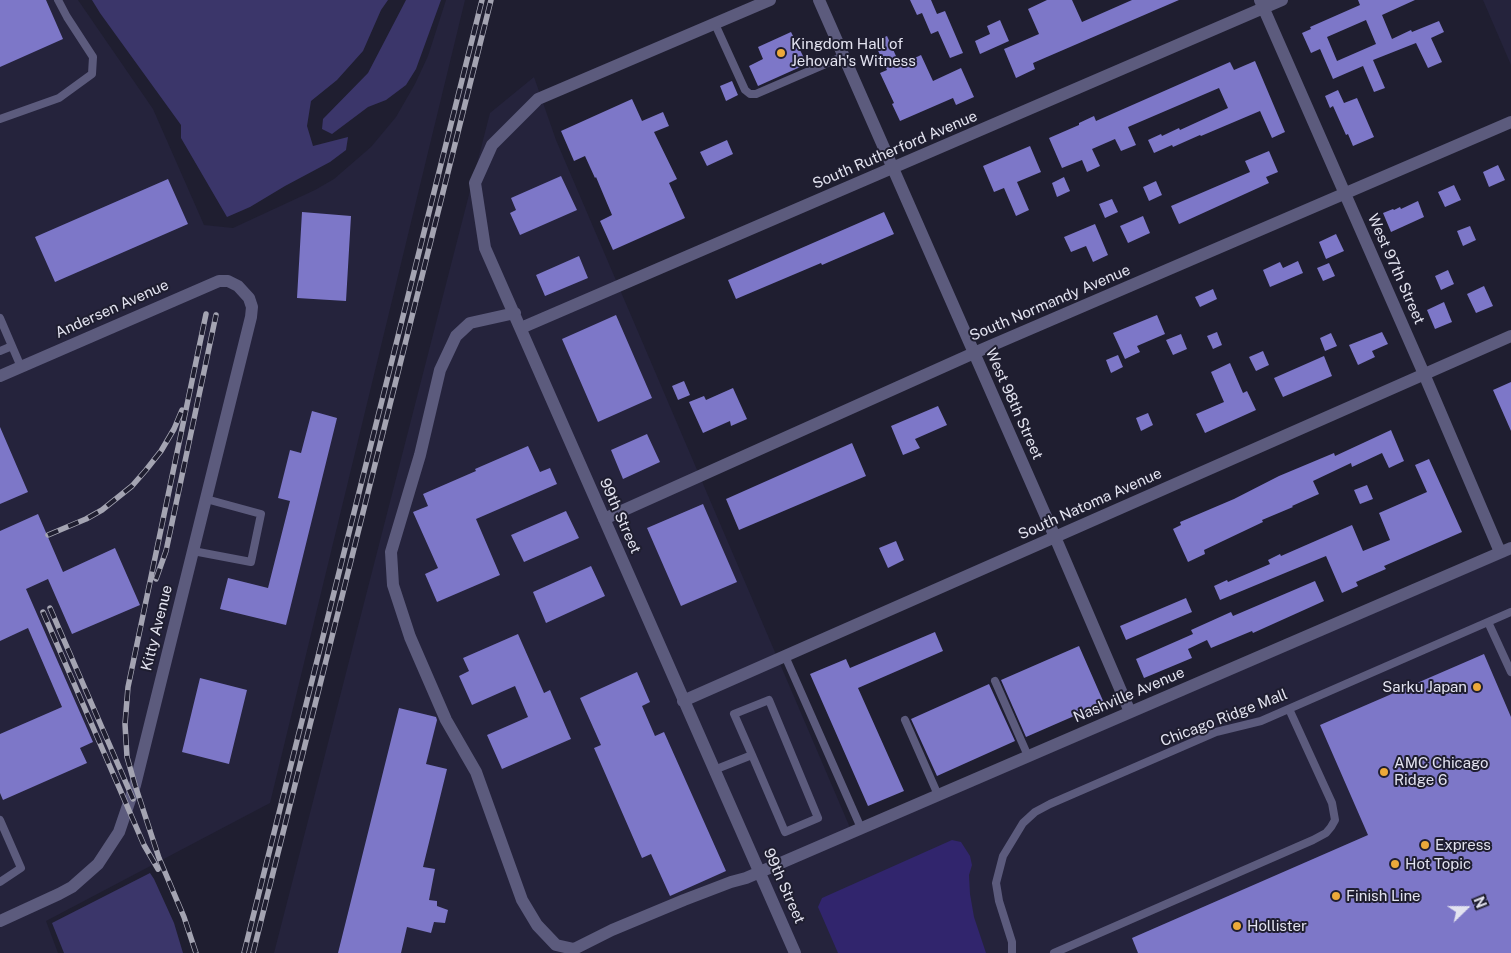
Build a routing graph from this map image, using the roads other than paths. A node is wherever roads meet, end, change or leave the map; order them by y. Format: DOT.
graph roads {
  1 [pos="58,0"];
  2 [pos="770,0"];
  3 [pos="819,0"];
  4 [pos="1282,0"];
  5 [pos="1261,4"];
  6 [pos="715,24"];
  7 [pos="844,56"];
  8 [pos="0,119"];
  9 [pos="1511,122"];
  10 [pos="893,169"];
  11 [pos="1345,194"];
  12 [pos="238,286"];
  13 [pos="515,313"];
  14 [pos="0,318"];
  15 [pos="521,328"];
  16 [pos="1511,336"];
  17 [pos="12,346"];
  18 [pos="0,351"];
  19 [pos="974,353"];
  20 [pos="21,367"];
  21 [pos="1424,374"];
  22 [pos="0,376"];
  23 [pos="206,499"];
  24 [pos="604,519"];
  25 [pos="1055,537"];
  26 [pos="1506,550"];
  27 [pos="193,551"];
  28 [pos="1511,612"];
  29 [pos="1488,622"];
  30 [pos="785,656"];
  31 [pos="1511,672"];
  32 [pos="995,682"];
  33 [pos="683,701"];
  34 [pos="1289,709"];
  35 [pos="1130,712"];
  36 [pos="904,720"];
  37 [pos="752,755"];
  38 [pos="1028,756"];
  39 [pos="714,770"];
  40 [pos="938,795"];
  41 [pos="0,820"];
  42 [pos="861,828"];
  43 [pos="760,872"];
  44 [pos="0,882"];
  45 [pos="0,921"];
  46 [pos="795,953"];
  47 [pos="1012,953"];
  48 [pos="1054,953"];
  1 -- 8 [label="lane"];
  2 -- 6 [label="street"];
  3 -- 7 [label="street, West 98th Street"];
  4 -- 5 [label="street, South Rutherford Avenue"];
  5 -- 10 [label="street, South Rutherford Avenue"];
  5 -- 11 [label="street, West 97th Street"];
  6 -- 7 [label="lane"];
  6 -- 13 [label="street, 99th Street"];
  7 -- 10 [label="street, West 98th Street"];
  9 -- 11 [label="street, South Normandy Avenue"];
  10 -- 15 [label="street, South Rutherford Avenue"];
  10 -- 19 [label="street, West 98th Street"];
  11 -- 19 [label="street, South Normandy Avenue"];
  11 -- 21 [label="street, West 97th Street"];
  12 -- 20 [label="street, Andersen Avenue"];
  12 -- 23 [label="street, Kitty Avenue"];
  13 -- 15 [label="street, 99th Street"];
  13 -- 43 [label="street, Nashville Avenue"];
  14 -- 17 [label="lane"];
  15 -- 24 [label="street, 99th Street"];
  16 -- 21 [label="street, South Natoma Avenue"];
  17 -- 18 [label="lane"];
  17 -- 20 [label="lane"];
  19 -- 24 [label="street, South Normandy Avenue"];
  19 -- 25 [label="street, West 98th Street"];
  20 -- 22 [label="street, Andersen Avenue"];
  21 -- 25 [label="street, South Natoma Avenue"];
  21 -- 26 [label="street, West 97th Street"];
  23 -- 27 [label="street, Kitty Avenue"];
  23 -- 27 [label="lane"];
  24 -- 33 [label="street, 99th Street"];
  25 -- 30 [label="street, South Natoma Avenue"];
  25 -- 35 [label="street, West 98th Street"];
  26 -- 35 [label="street, Nashville Avenue"];
  27 -- 45 [label="street, Kitty Avenue"];
  28 -- 29 [label="lane, Chicago Ridge Mall"];
  29 -- 31 [label="lane"];
  29 -- 34 [label="lane, Chicago Ridge Mall"];
  30 -- 33 [label="street, South Natoma Avenue"];
  30 -- 42 [label="lane"];
  32 -- 38 [label="lane"];
  33 -- 39 [label="street, 99th Street"];
  34 -- 47 [label="lane, Chicago Ridge Mall"];
  34 -- 48 [label="lane"];
  35 -- 38 [label="street, Nashville Avenue"];
  36 -- 40 [label="lane"];
  37 -- 37 [label="lane"];
  37 -- 39 [label="lane"];
  38 -- 40 [label="street, Nashville Avenue"];
  39 -- 43 [label="street, 99th Street"];
  40 -- 42 [label="street, Nashville Avenue"];
  41 -- 44 [label="lane"];
  42 -- 43 [label="street, Nashville Avenue"];
  43 -- 46 [label="street, 99th Street"];
}
